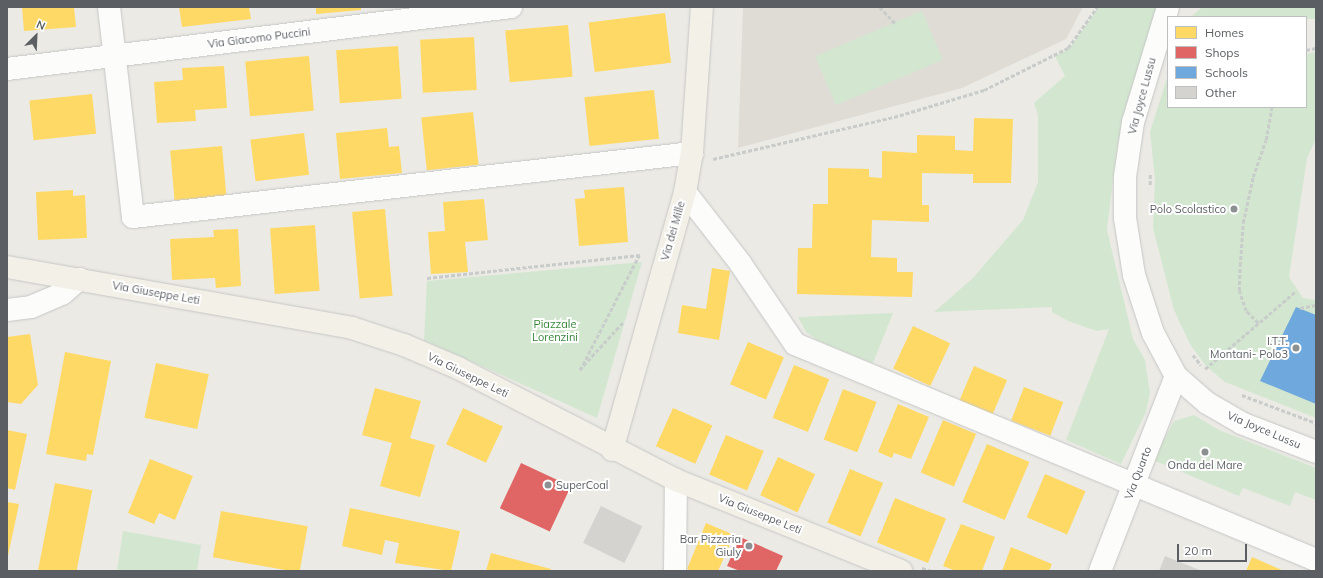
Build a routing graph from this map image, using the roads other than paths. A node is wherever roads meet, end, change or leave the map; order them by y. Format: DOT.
graph roads {
  1 [pos="109,7"];
  2 [pos="511,7"];
  3 [pos="702,7"];
  4 [pos="1168,7"];
  5 [pos="115,55"];
  6 [pos="7,69"];
  7 [pos="692,153"];
  8 [pos="685,192"];
  9 [pos="7,267"];
  10 [pos="79,279"];
  11 [pos="7,310"];
  12 [pos="1176,376"];
  13 [pos="612,450"];
  14 [pos="1316,452"];
  15 [pos="676,480"];
  16 [pos="1133,485"];
  17 [pos="1316,560"];
  18 [pos="675,571"];
  19 [pos="900,571"];
  20 [pos="1100,571"];
  1 -- 5 [label="street"];
  2 -- 5 [label="street, Via Giacomo Puccini"];
  3 -- 7 [label="main road, Via dei Mille"];
  4 -- 12 [label="street, Via Joyce Lussu"];
  5 -- 6 [label="street, Via Giacomo Puccini"];
  5 -- 7 [label="street"];
  7 -- 8 [label="main road, Via dei Mille"];
  8 -- 13 [label="main road, Via dei Mille"];
  8 -- 16 [label="street"];
  9 -- 10 [label="main road, Via Giuseppe Leti"];
  10 -- 11 [label="street"];
  10 -- 13 [label="main road, Via Giuseppe Leti"];
  12 -- 14 [label="street, Via Joyce Lussu"];
  12 -- 16 [label="street, Via Quarto"];
  13 -- 15 [label="main road, Via Giuseppe Leti"];
  15 -- 18 [label="street"];
  15 -- 19 [label="main road, Via Giuseppe Leti"];
  16 -- 17 [label="street"];
  16 -- 20 [label="street, Via Quarto"];
}
